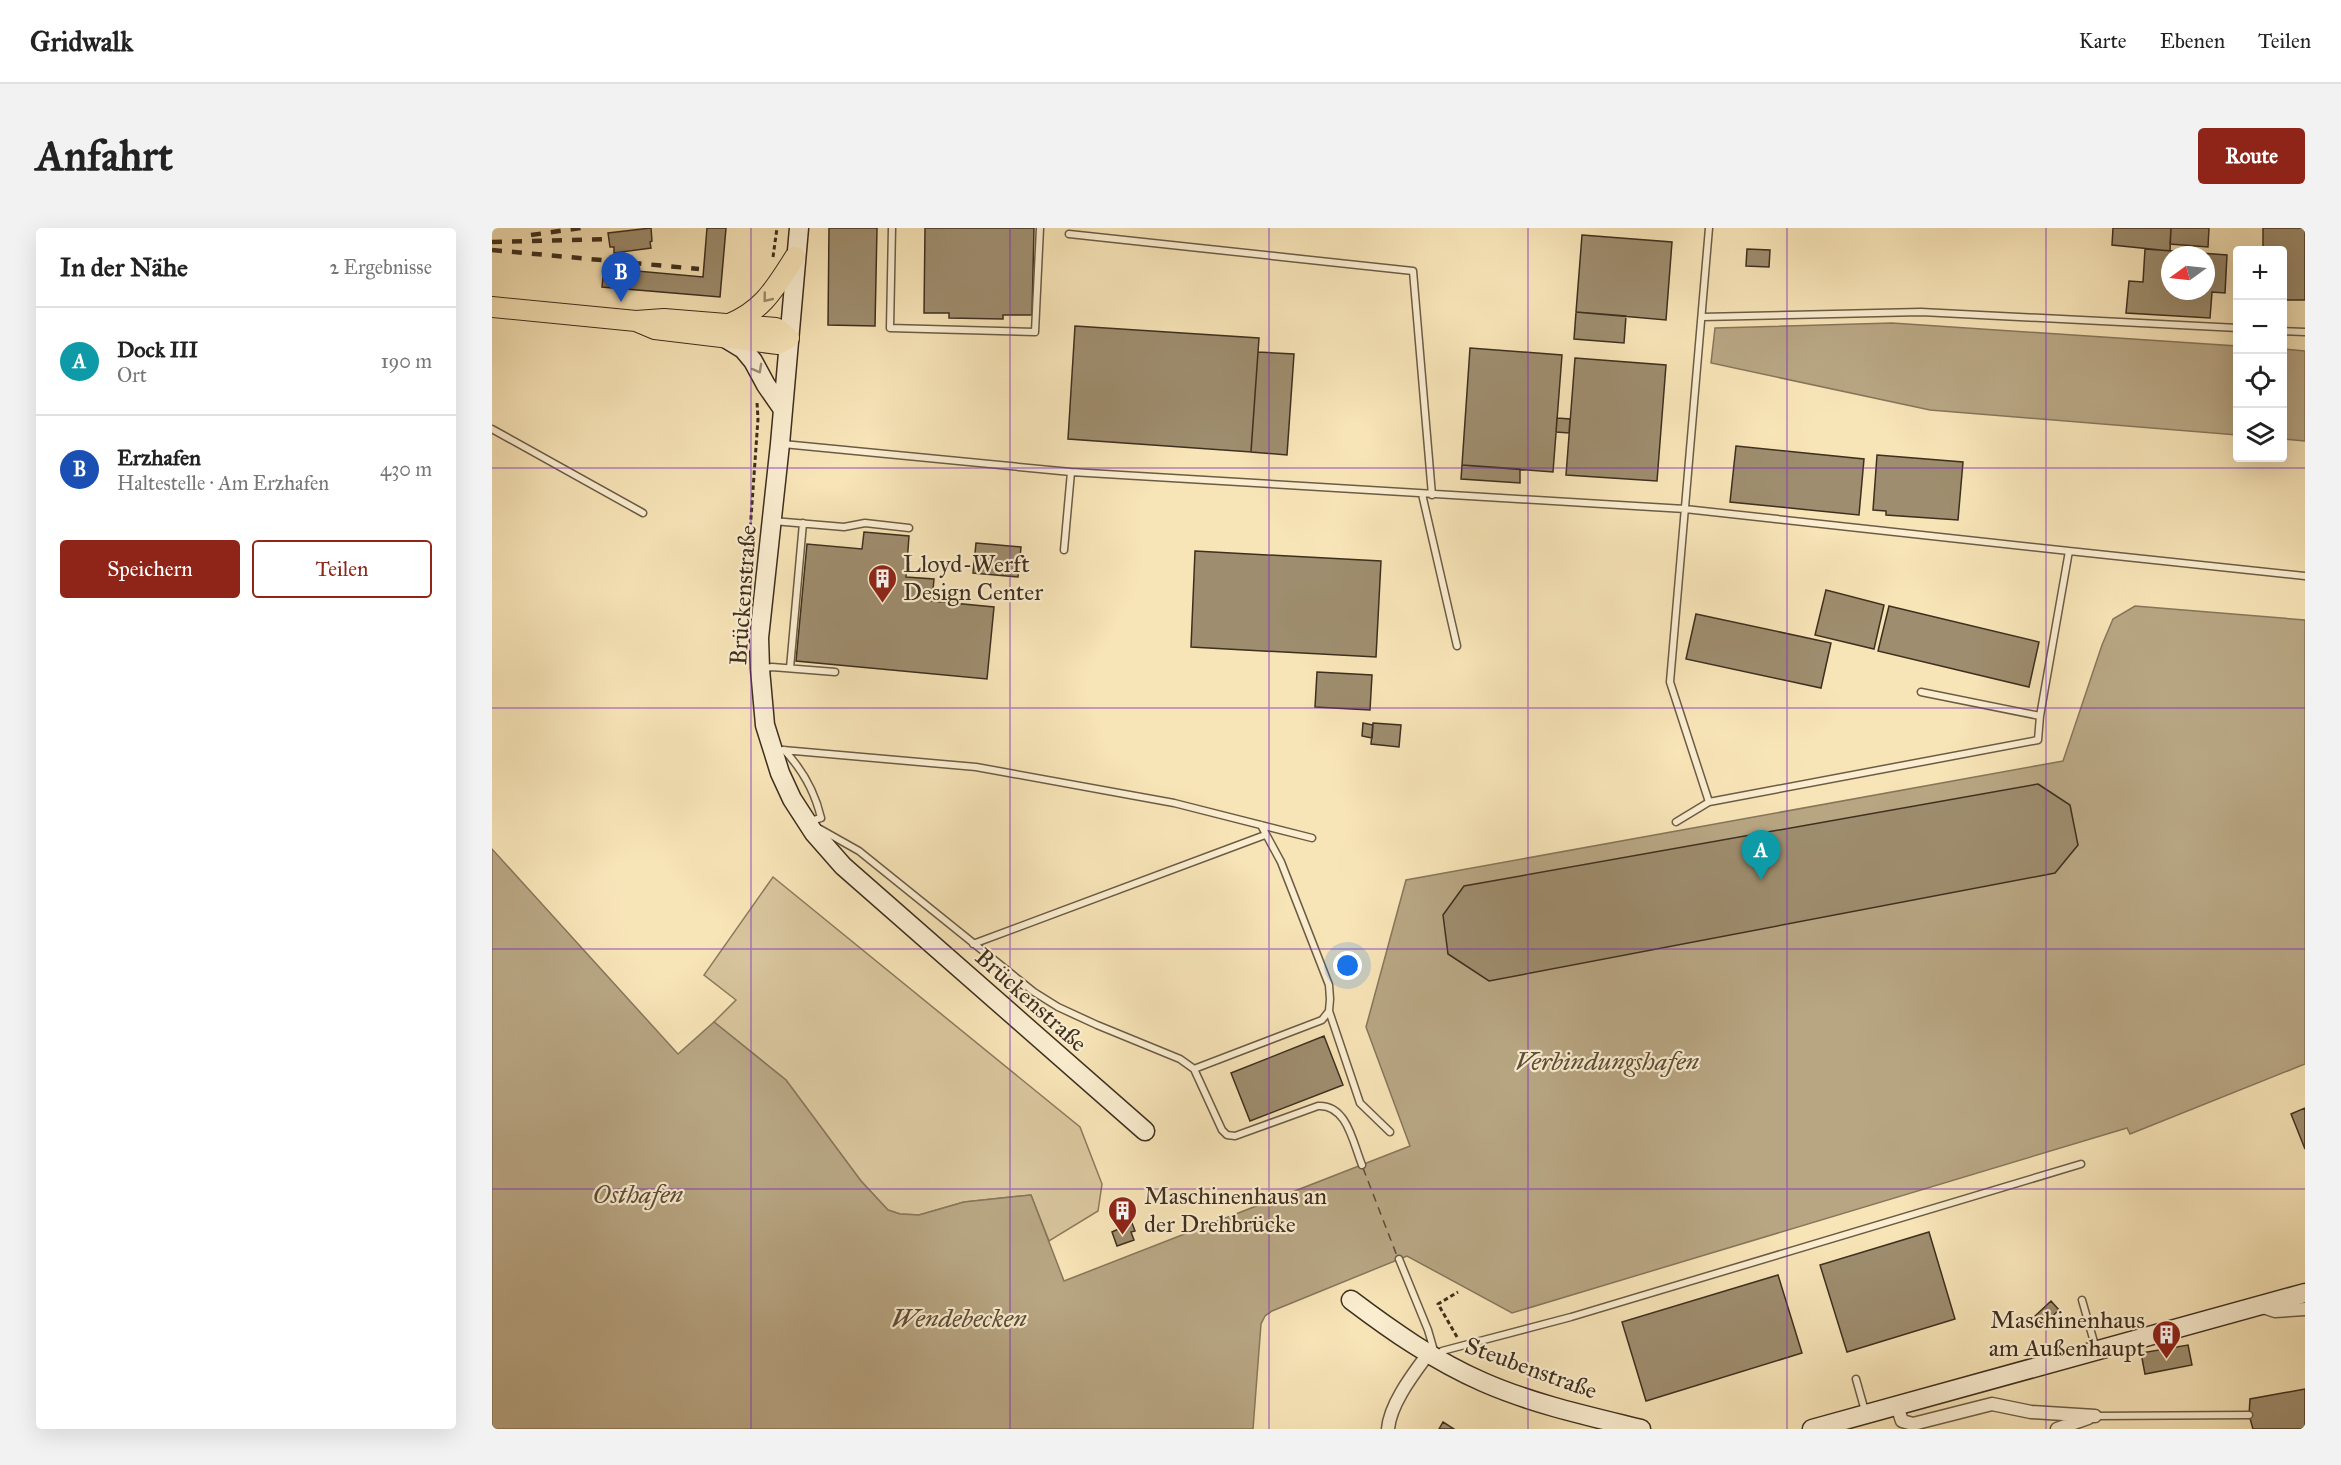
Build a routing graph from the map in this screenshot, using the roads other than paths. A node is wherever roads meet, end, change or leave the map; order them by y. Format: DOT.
graph roads {
  1 [pos="799,228"];
  2 [pos="892,228"];
  3 [pos="1040,228"];
  4 [pos="1709,228"];
  5 [pos="1069,234"];
  6 [pos="795,257"];
  7 [pos="492,307"];
  8 [pos="1702,317"];
  9 [pos="2233,328"];
  10 [pos="726,331"];
  11 [pos="2287,331"];
  12 [pos="2305,332"];
  13 [pos="789,338"];
  14 [pos="782,408"];
  15 [pos="492,429"];
  16 [pos="780,444"];
  17 [pos="1071,472"];
  18 [pos="1422,494"];
  19 [pos="1432,495"];
  20 [pos="1684,509"];
  21 [pos="643,513"];
  22 [pos="772,521"];
  23 [pos="803,523"];
  24 [pos="909,528"];
  25 [pos="1064,550"];
  26 [pos="2069,551"];
  27 [pos="2305,576"];
  28 [pos="1457,646"];
  29 [pos="790,668"];
  30 [pos="760,669"];
  31 [pos="835,672"];
  32 [pos="1921,692"];
  33 [pos="2040,716"];
  34 [pos="778,749"];
  35 [pos="1709,802"];
  36 [pos="807,822"];
  37 [pos="1676,822"];
  38 [pos="1261,825"];
  39 [pos="1265,835"];
  40 [pos="1312,838"];
  41 [pos="973,944"];
  42 [pos="1329,1011"];
  43 [pos="1194,1069"];
  44 [pos="1144,1131"];
  45 [pos="1390,1132"];
  46 [pos="2081,1164"];
  47 [pos="1362,1165"];
  48 [pos="1399,1259"];
  49 [pos="2305,1293"];
  50 [pos="1351,1300"];
  51 [pos="2082,1300"];
  52 [pos="2258,1306"];
  53 [pos="2305,1309"];
  54 [pos="2096,1351"];
  55 [pos="1436,1357"];
  56 [pos="1856,1379"];
  57 [pos="1897,1406"];
  58 [pos="1866,1415"];
  59 [pos="2249,1415"];
  60 [pos="2095,1416"];
  61 [pos="1388,1429"];
  62 [pos="1641,1429"];
  63 [pos="1812,1429"];
  64 [pos="2057,1429"];
  1 -- 6 [label="street, Brückenstraße"];
  2 -- 3 [label="lane"];
  4 -- 8 [label="lane"];
  5 -- 19 [label="lane"];
  6 -- 10 [label="main road, one-way"];
  6 -- 13 [label="street, Brückenstraße"];
  7 -- 10 [label="main road"];
  8 -- 9 [label="lane"];
  8 -- 20 [label="lane"];
  10 -- 13 [label="main road"];
  10 -- 14 [label="street, one-way"];
  11 -- 12 [label="lane"];
  13 -- 14 [label="street, Brückenstraße"];
  14 -- 16 [label="street, Brückenstraße"];
  15 -- 21 [label="lane"];
  16 -- 17 [label="lane"];
  16 -- 22 [label="street, Brückenstraße"];
  17 -- 18 [label="lane"];
  17 -- 25 [label="lane"];
  18 -- 19 [label="lane"];
  18 -- 28 [label="lane"];
  19 -- 20 [label="lane"];
  20 -- 26 [label="lane"];
  20 -- 35 [label="lane"];
  22 -- 23 [label="lane"];
  22 -- 30 [label="street, Brückenstraße"];
  23 -- 24 [label="lane"];
  23 -- 29 [label="lane"];
  26 -- 27 [label="lane"];
  26 -- 33 [label="lane"];
  29 -- 30 [label="lane"];
  29 -- 31 [label="lane"];
  30 -- 34 [label="street, Brückenstraße"];
  32 -- 33 [label="lane"];
  33 -- 35 [label="lane"];
  34 -- 36 [label="street, Brückenstraße"];
  34 -- 38 [label="lane"];
  35 -- 37 [label="lane"];
  36 -- 41 [label="lane"];
  36 -- 44 [label="street, Brückenstraße"];
  38 -- 39 [label="lane"];
  38 -- 40 [label="lane"];
  39 -- 41 [label="lane"];
  39 -- 42 [label="lane"];
  41 -- 43 [label="lane"];
  42 -- 43 [label="lane"];
  42 -- 45 [label="lane"];
  43 -- 47 [label="lane"];
  46 -- 55 [label="lane"];
  48 -- 55 [label="lane"];
  49 -- 52 [label="street"];
  50 -- 55 [label="street, Steubenstraße"];
  51 -- 54 [label="lane"];
  52 -- 53 [label="street"];
  52 -- 54 [label="street"];
  54 -- 57 [label="street"];
  55 -- 61 [label="street"];
  55 -- 62 [label="street, Steubenstraße"];
  56 -- 58 [label="lane"];
  57 -- 58 [label="street"];
  57 -- 60 [label="street"];
  58 -- 63 [label="street"];
  59 -- 60 [label="lane"];
  60 -- 64 [label="street"];
}
